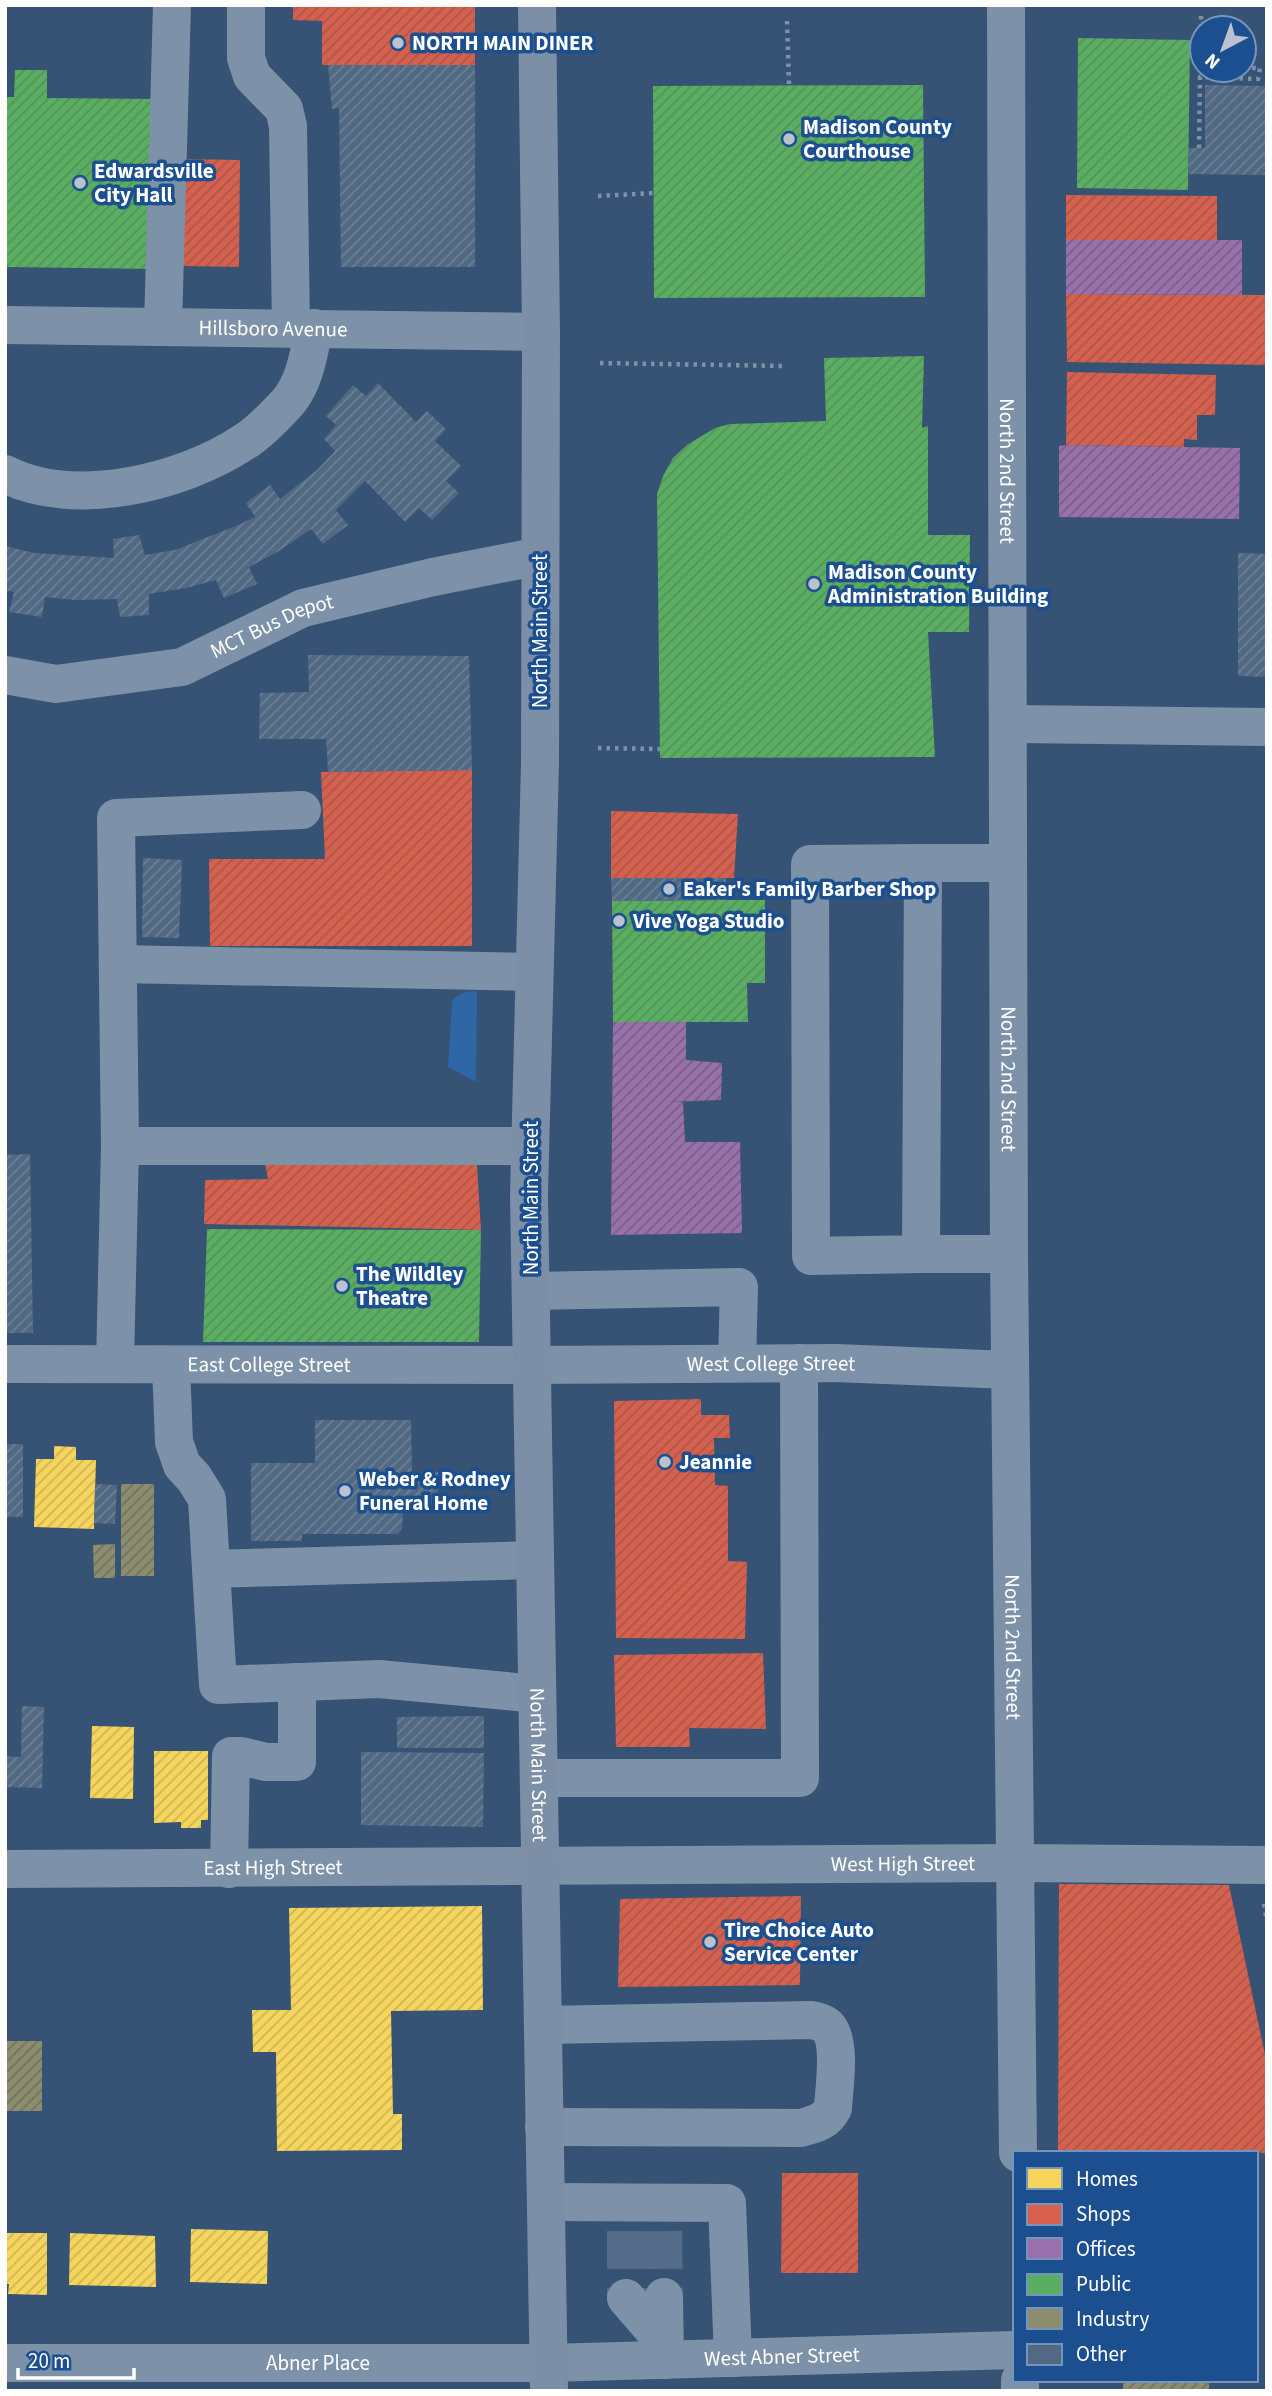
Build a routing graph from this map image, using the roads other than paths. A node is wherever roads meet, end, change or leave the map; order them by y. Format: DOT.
graph roads {
  1 [pos="173,5"];
  2 [pos="246,5"];
  3 [pos="537,5"];
  4 [pos="1006,5"];
  5 [pos="5,325"];
  6 [pos="163,327"];
  7 [pos="303,328"];
  8 [pos="541,332"];
  9 [pos="5,474"];
  10 [pos="540,556"];
  11 [pos="5,675"];
  12 [pos="1008,724"];
  13 [pos="1267,727"];
  14 [pos="302,810"];
  15 [pos="923,863"];
  16 [pos="1009,863"];
  17 [pos="118,964"];
  18 [pos="534,972"];
  19 [pos="120,1146"];
  20 [pos="530,1146"];
  21 [pos="921,1254"];
  22 [pos="1009,1254"];
  23 [pos="531,1291"];
  24 [pos="737,1363"];
  25 [pos="799,1363"];
  26 [pos="5,1364"];
  27 [pos="115,1364"];
  28 [pos="171,1365"];
  29 [pos="532,1365"];
  30 [pos="1010,1370"];
  31 [pos="535,1560"];
  32 [pos="211,1569"];
  33 [pos="297,1682"];
  34 [pos="537,1694"];
  35 [pos="539,1778"];
  36 [pos="1015,1863"];
  37 [pos="1267,1865"];
  38 [pos="540,1867"];
  39 [pos="5,1869"];
  40 [pos="229,1869"];
  41 [pos="543,2025"];
  42 [pos="544,2127"];
  43 [pos="1018,2151"];
  44 [pos="546,2202"];
  45 [pos="664,2297"];
  46 [pos="626,2298"];
  47 [pos="1013,2350"];
  48 [pos="664,2351"];
  49 [pos="733,2358"];
  50 [pos="5,2363"];
  51 [pos="549,2377"];
  1 -- 6 [label="street"];
  2 -- 7 [label="street"];
  3 -- 8 [label="main road, North Main Street"];
  4 -- 12 [label="street, North 2nd Street"];
  5 -- 6 [label="street, Hillsboro Avenue"];
  6 -- 7 [label="street, Hillsboro Avenue"];
  7 -- 8 [label="street, Hillsboro Avenue"];
  7 -- 9 [label="street"];
  8 -- 10 [label="main road, North Main Street"];
  10 -- 11 [label="street, MCT Bus Depot"];
  10 -- 18 [label="main road, North Main Street"];
  12 -- 13 [label="street"];
  12 -- 16 [label="street, North 2nd Street"];
  14 -- 17 [label="street"];
  15 -- 16 [label="street"];
  15 -- 21 [label="street"];
  15 -- 21 [label="street"];
  16 -- 22 [label="street, North 2nd Street"];
  17 -- 18 [label="street"];
  17 -- 19 [label="street"];
  18 -- 20 [label="main road, North Main Street"];
  19 -- 20 [label="street"];
  19 -- 27 [label="street"];
  20 -- 23 [label="main road, North Main Street"];
  21 -- 22 [label="street"];
  22 -- 30 [label="street, North 2nd Street"];
  23 -- 24 [label="street"];
  23 -- 29 [label="main road, North Main Street"];
  24 -- 25 [label="street, West College Street"];
  24 -- 29 [label="street, West College Street"];
  25 -- 30 [label="street, West College Street"];
  25 -- 35 [label="street"];
  26 -- 27 [label="street, East College Street"];
  27 -- 28 [label="street, East College Street"];
  28 -- 29 [label="street, East College Street"];
  28 -- 32 [label="street"];
  29 -- 31 [label="main road, North Main Street"];
  30 -- 36 [label="street, North 2nd Street"];
  31 -- 32 [label="street"];
  31 -- 34 [label="main road, North Main Street"];
  32 -- 33 [label="street"];
  33 -- 34 [label="street"];
  33 -- 40 [label="street"];
  34 -- 35 [label="main road, North Main Street"];
  35 -- 38 [label="main road, North Main Street"];
  36 -- 37 [label="street, West High Street"];
  36 -- 38 [label="street, West High Street"];
  36 -- 43 [label="street, North 2nd Street"];
  38 -- 40 [label="street, East High Street"];
  38 -- 41 [label="main road, North Main Street"];
  39 -- 40 [label="street, East High Street"];
  41 -- 42 [label="main road, North Main Street"];
  41 -- 42 [label="street"];
  42 -- 44 [label="main road, North Main Street"];
  44 -- 49 [label="street"];
  44 -- 51 [label="main road, North Main Street"];
  45 -- 48 [label="street"];
  46 -- 48 [label="street"];
  47 -- 49 [label="street, West Abner Street"];
  48 -- 49 [label="street, West Abner Street"];
  48 -- 51 [label="street, West Abner Street"];
  50 -- 51 [label="street, Abner Place"];
}
